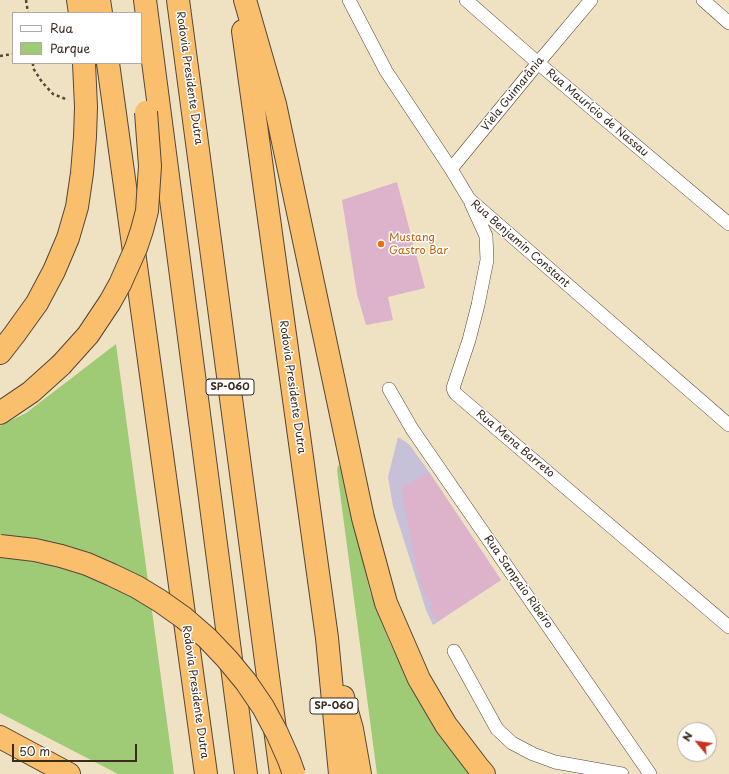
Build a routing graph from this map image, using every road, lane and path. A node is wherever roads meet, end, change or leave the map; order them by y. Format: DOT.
graph roads {
  1 [pos="26,0"];
  2 [pos="78,0"];
  3 [pos="100,0"];
  4 [pos="130,0"];
  5 [pos="145,0"];
  6 [pos="178,0"];
  7 [pos="238,0"];
  8 [pos="245,0"];
  9 [pos="349,0"];
  10 [pos="466,0"];
  11 [pos="591,0"];
  12 [pos="702,0"];
  13 [pos="28,12"];
  14 [pos="80,12"];
  15 [pos="101,12"];
  16 [pos="132,12"];
  17 [pos="729,23"];
  18 [pos="12,54"];
  19 [pos="0,56"];
  20 [pos="538,63"];
  21 [pos="33,64"];
  22 [pos="84,64"];
  23 [pos="108,64"];
  24 [pos="139,64"];
  25 [pos="86,107"];
  26 [pos="451,169"];
  27 [pos="469,199"];
  28 [pos="729,224"];
  29 [pos="0,353"];
  30 [pos="389,389"];
  31 [pos="0,413"];
  32 [pos="729,425"];
  33 [pos="0,546"];
  34 [pos="729,627"];
  35 [pos="328,638"];
  36 [pos="454,651"];
  37 [pos="0,737"];
  38 [pos="69,774"];
  39 [pos="206,774"];
  40 [pos="246,774"];
  41 [pos="281,774"];
  42 [pos="294,774"];
  43 [pos="340,774"];
  44 [pos="360,774"];
  45 [pos="484,774"];
  46 [pos="622,774"];
  47 [pos="650,774"];
  1 -- 13 [label="path"];
  2 -- 14 [label="highway"];
  3 -- 15 [label="highway"];
  4 -- 16 [label="highway"];
  5 -- 40 [label="highway, SP-060"];
  6 -- 41 [label="highway, Rodovia Presidente Dutra / SP-060"];
  7 -- 35 [label="highway, Rodovia Presidente Dutra / SP-060"];
  8 -- 45 [label="highway"];
  9 -- 26 [label="street, Rua Benjamin Constant"];
  10 -- 20 [label="street, Rua Maurício de Nassau"];
  11 -- 20 [label="street, Viela Guimarânia"];
  12 -- 17 [label="street"];
  18 -- 19 [label="path"];
  20 -- 26 [label="street, Viela Guimarânia"];
  20 -- 28 [label="street, Rua Maurício de Nassau"];
  21 -- 25 [label="path"];
  22 -- 25 [label="highway"];
  23 -- 39 [label="highway, Rodovia Presidente Dutra"];
  24 -- 31 [label="highway, bridge"];
  25 -- 29 [label="highway"];
  26 -- 27 [label="street, Rua Benjamin Constant"];
  27 -- 32 [label="street, Rua Benjamin Constant"];
  27 -- 34 [label="street, Rua Mena Barreto"];
  30 -- 47 [label="street, Rua Sampaio Ribeiro"];
  33 -- 42 [label="highway, bridge"];
  35 -- 43 [label="highway, Rodovia Presidente Dutra / SP-060"];
  35 -- 44 [label="highway"];
  36 -- 46 [label="street"];
  37 -- 38 [label="highway"];
}
